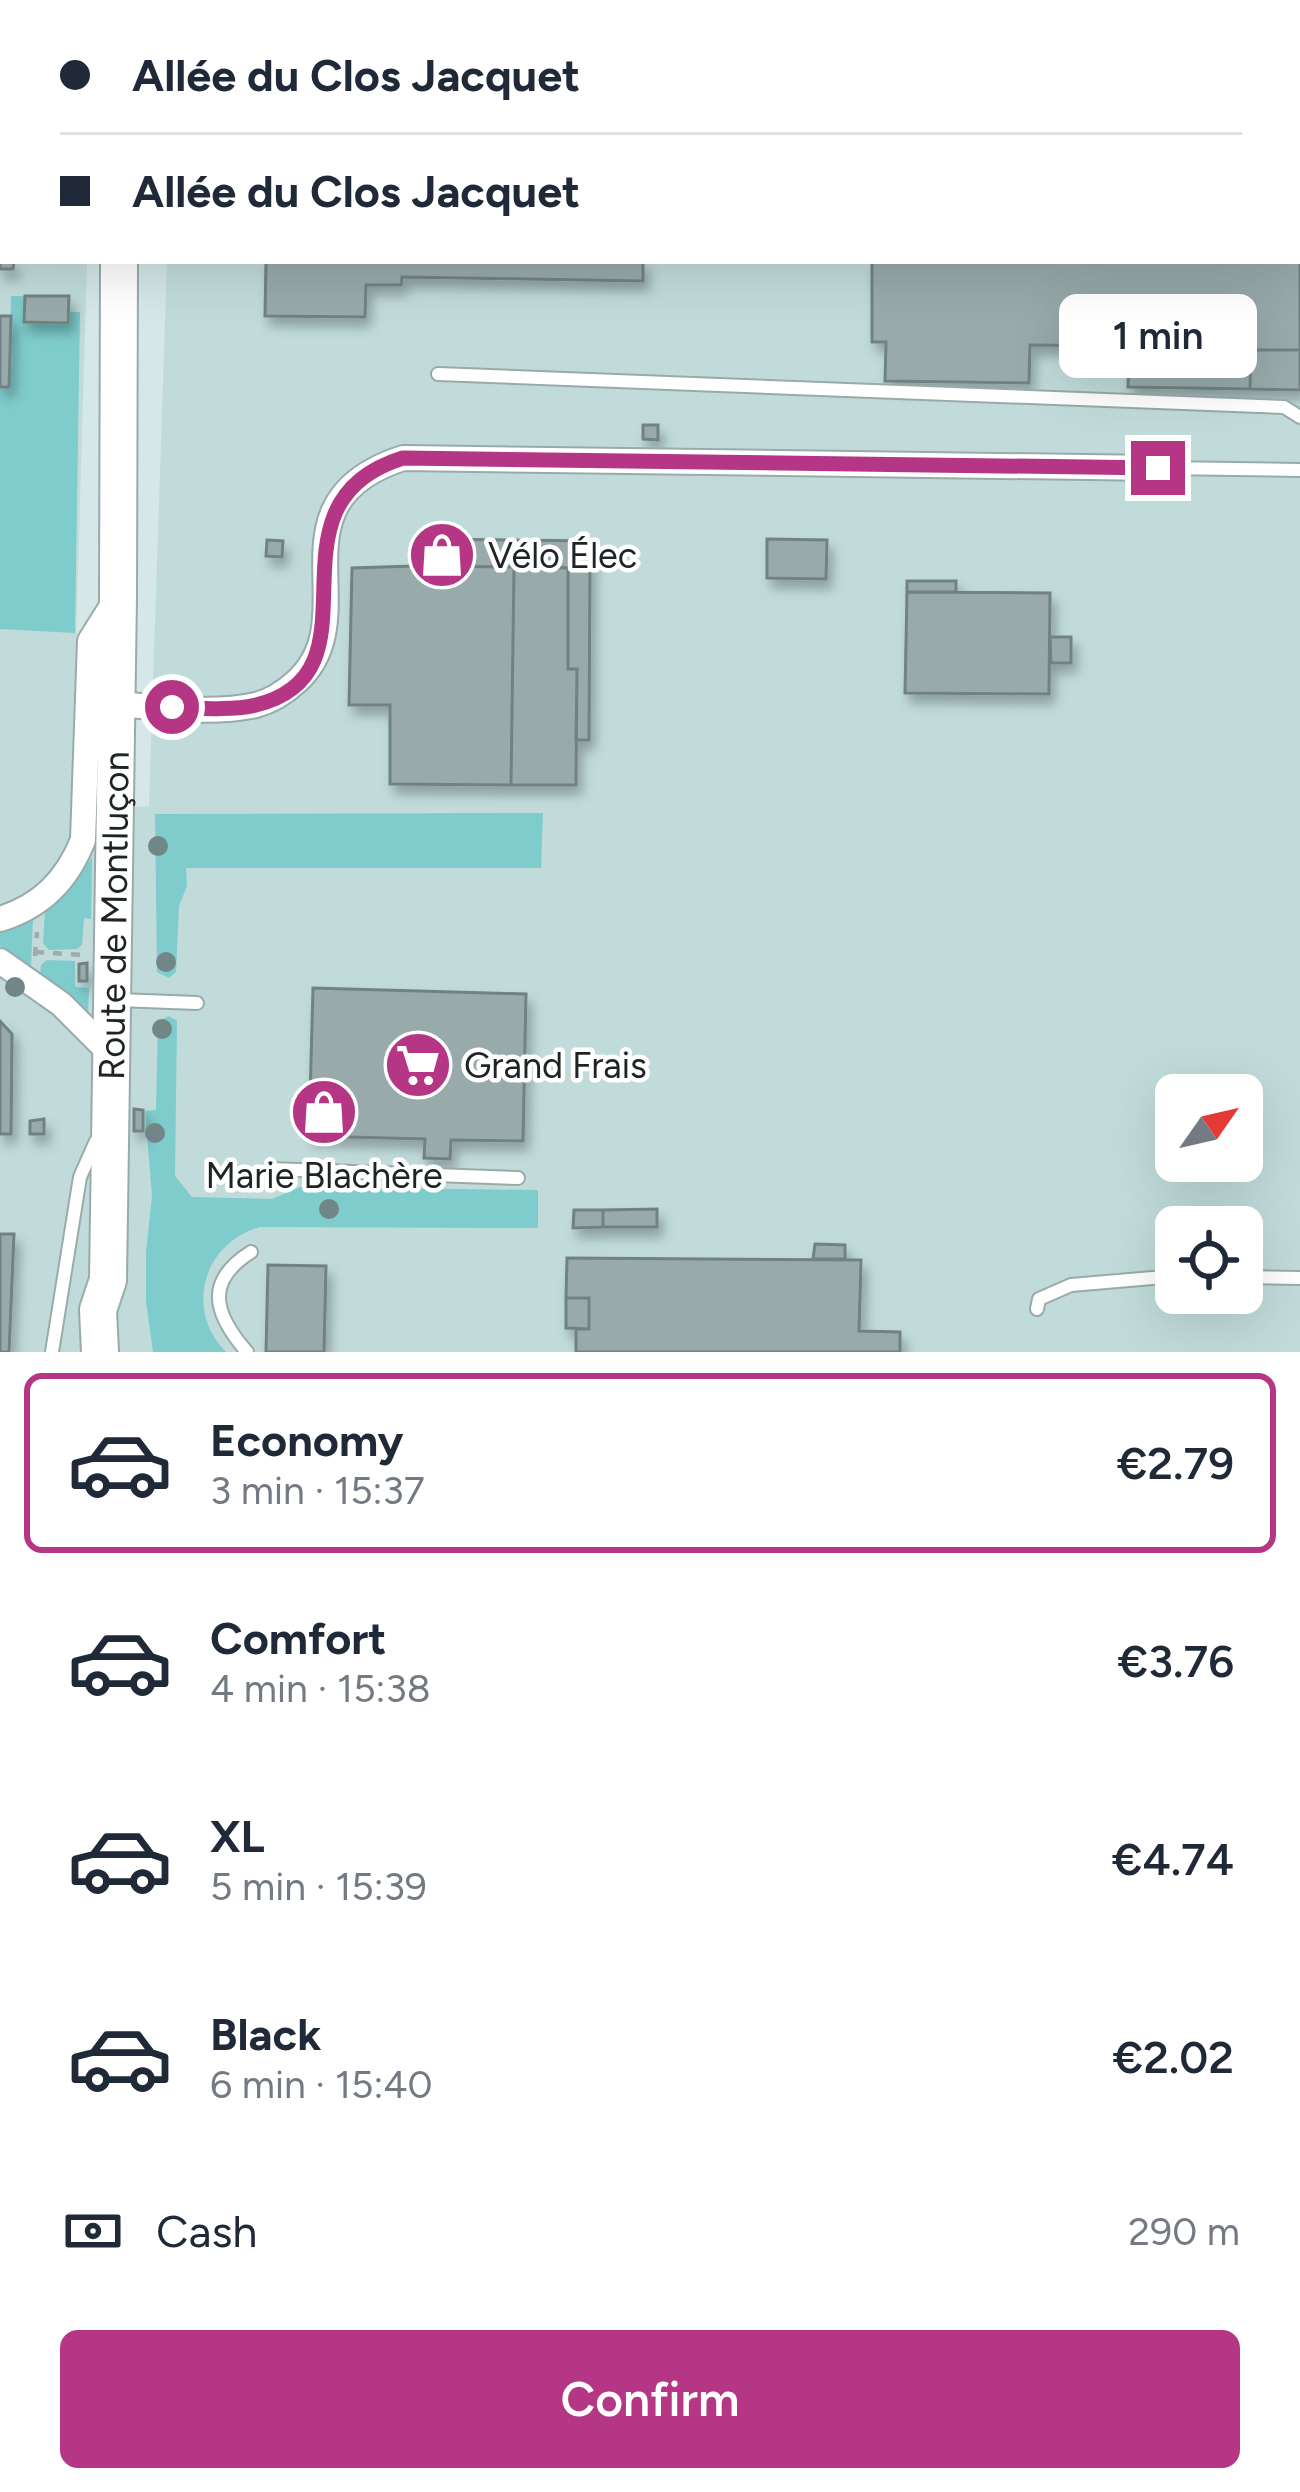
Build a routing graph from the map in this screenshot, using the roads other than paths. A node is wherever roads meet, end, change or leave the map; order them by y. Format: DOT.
graph roads {
  1 [pos="118,264"];
  2 [pos="438,374"];
  3 [pos="1300,417"];
  4 [pos="1158,468"];
  5 [pos="1300,470"];
  6 [pos="118,596"];
  7 [pos="116,704"];
  8 [pos="0,919"];
  9 [pos="0,962"];
  10 [pos="110,1000"];
  11 [pos="197,1003"];
  12 [pos="110,1053"];
  13 [pos="110,1113"];
  14 [pos="270,1169"];
  15 [pos="518,1178"];
  16 [pos="251,1252"];
  17 [pos="1263,1277"];
  18 [pos="1155,1278"];
  19 [pos="1300,1278"];
  20 [pos="108,1280"];
  21 [pos="1037,1309"];
  22 [pos="52,1352"];
  23 [pos="100,1352"];
  24 [pos="126,1352"];
  25 [pos="247,1352"];
  1 -- 6 [label="main road, Route de Montluçon"];
  2 -- 3 [label="lane"];
  4 -- 5 [label="lane"];
  4 -- 7 [label="street"];
  6 -- 7 [label="main road, Route de Montluçon"];
  6 -- 8 [label="street"];
  7 -- 10 [label="main road, Route de Montluçon"];
  9 -- 12 [label="street"];
  10 -- 11 [label="lane"];
  10 -- 12 [label="main road, Route de Montluçon"];
  12 -- 13 [label="main road, Route de Montluçon"];
  13 -- 20 [label="main road, Route de Montluçon"];
  13 -- 22 [label="lane"];
  14 -- 15 [label="lane"];
  16 -- 25 [label="lane"];
  17 -- 19 [label="lane"];
  18 -- 21 [label="lane"];
  20 -- 23 [label="main road, Route de Montluçon"];
  20 -- 24 [label="main road, Route de Montluçon"];
}
